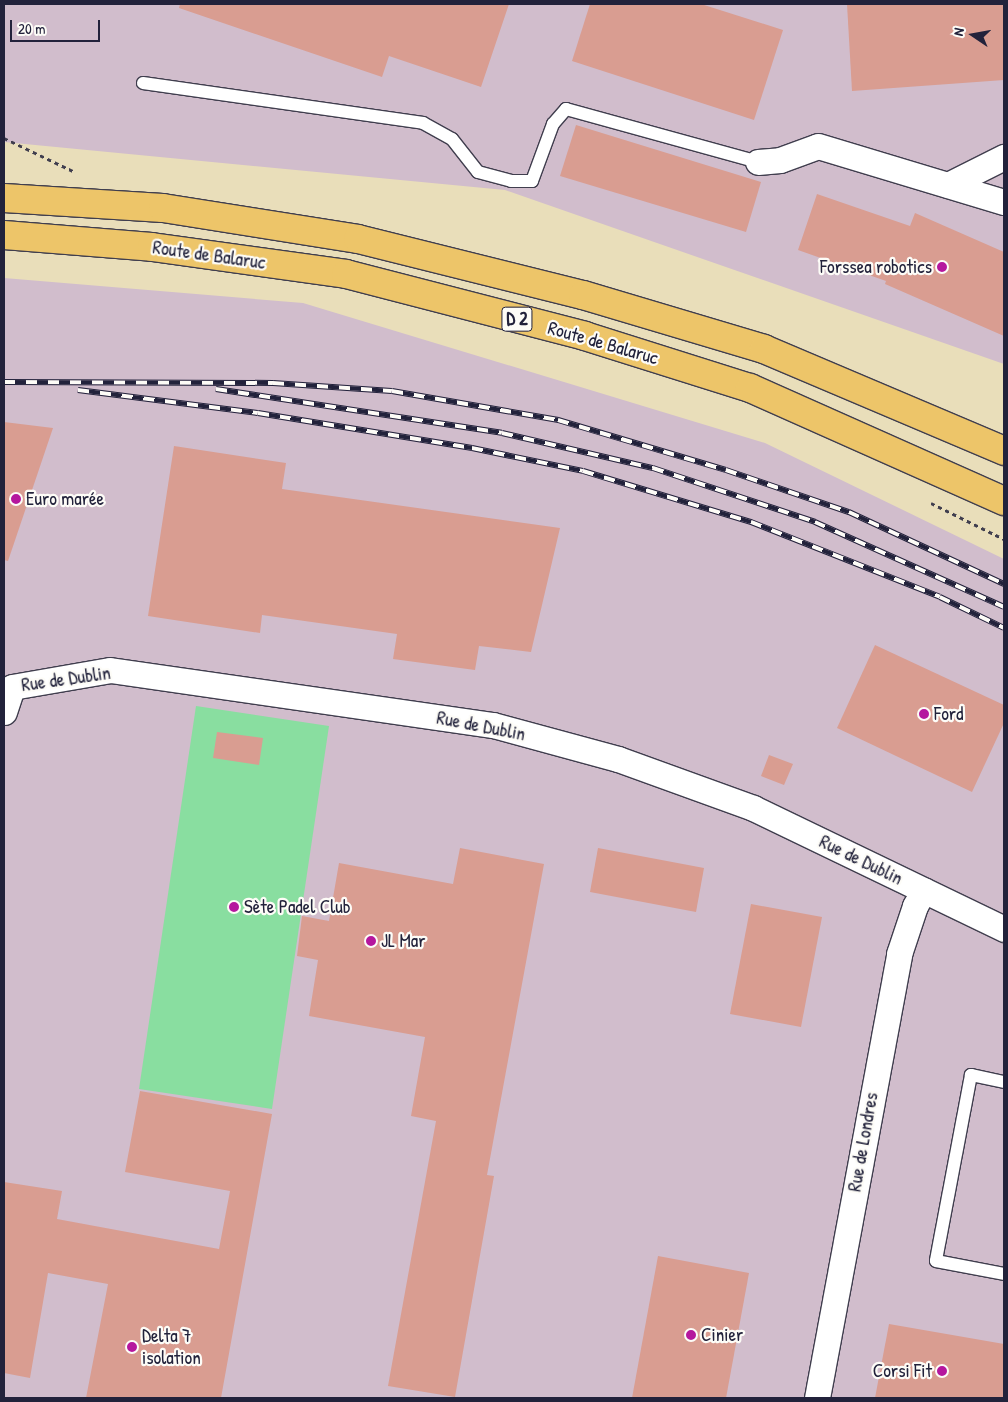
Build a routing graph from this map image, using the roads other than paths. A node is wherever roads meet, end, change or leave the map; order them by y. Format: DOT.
graph roads {
  1 [pos="143,83"];
  2 [pos="1004,157"];
  3 [pos="758,162"];
  4 [pos="948,185"];
  5 [pos="4,198"];
  6 [pos="1004,202"];
  7 [pos="4,235"];
  8 [pos="1004,451"];
  9 [pos="1004,500"];
  10 [pos="8,685"];
  11 [pos="4,712"];
  12 [pos="924,890"];
  13 [pos="1004,929"];
  14 [pos="1004,1082"];
  15 [pos="1004,1274"];
  16 [pos="817,1398"];
  1 -- 3 [label="lane"];
  2 -- 4 [label="street"];
  3 -- 4 [label="street"];
  4 -- 6 [label="street"];
  5 -- 8 [label="main road, Route de Balaruc / D 2"];
  7 -- 9 [label="main road, Route de Balaruc / D 2"];
  10 -- 11 [label="street"];
  10 -- 12 [label="street, Rue de Dublin"];
  12 -- 13 [label="street, Rue de Dublin"];
  12 -- 16 [label="street, Rue de Londres"];
  14 -- 15 [label="lane"];
}
